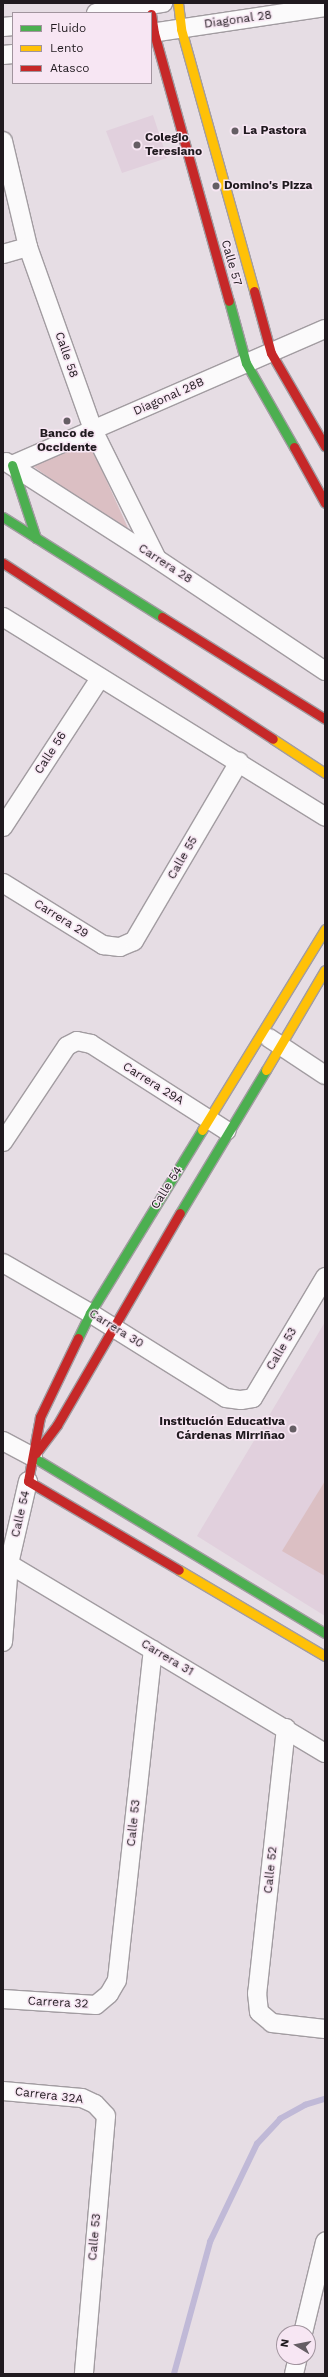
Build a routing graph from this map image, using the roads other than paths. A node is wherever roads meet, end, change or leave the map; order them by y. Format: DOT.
graph roads {
  1 [pos="178,3"];
  2 [pos="325,7"];
  3 [pos="153,8"];
  4 [pos="107,12"];
  5 [pos="181,29"];
  6 [pos="153,33"];
  7 [pos="3,141"];
  8 [pos="28,247"];
  9 [pos="3,254"];
  10 [pos="325,329"];
  11 [pos="271,352"];
  12 [pos="246,363"];
  13 [pos="93,430"];
  14 [pos="325,446"];
  15 [pos="8,462"];
  16 [pos="325,503"];
  17 [pos="3,517"];
  18 [pos="36,538"];
  19 [pos="157,559"];
  20 [pos="3,563"];
  21 [pos="3,617"];
  22 [pos="325,671"];
  23 [pos="100,678"];
  24 [pos="325,719"];
  25 [pos="239,762"];
  26 [pos="325,773"];
  27 [pos="325,817"];
  28 [pos="3,827"];
  29 [pos="3,883"];
  30 [pos="325,929"];
  31 [pos="120,948"];
  32 [pos="325,970"];
  33 [pos="261,1033"];
  34 [pos="279,1045"];
  35 [pos="325,1075"];
  36 [pos="209,1119"];
  37 [pos="228,1131"];
  38 [pos="3,1142"];
  39 [pos="3,1263"];
  40 [pos="325,1277"];
  41 [pos="90,1313"];
  42 [pos="112,1327"];
  43 [pos="226,1398"];
  44 [pos="3,1441"];
  45 [pos="33,1457"];
  46 [pos="28,1481"];
  47 [pos="9,1564"];
  48 [pos="325,1634"];
  49 [pos="3,1642"];
  50 [pos="153,1650"];
  51 [pos="325,1656"];
  52 [pos="286,1728"];
  53 [pos="325,1753"];
  54 [pos="109,1994"];
  55 [pos="3,1999"];
  56 [pos="325,2029"];
  57 [pos="3,2091"];
  58 [pos="95,2104"];
  59 [pos="325,2242"];
  60 [pos="306,2325"];
  61 [pos="84,2374"];
  1 -- 5 [label="street, Calle 57"];
  2 -- 5 [label="street, Diagonal 28"];
  3 -- 4 [label="street"];
  3 -- 6 [label="street, Calle 57"];
  5 -- 6 [label="street, Diagonal 28"];
  5 -- 11 [label="street, Calle 57"];
  6 -- 12 [label="street, Calle 57"];
  7 -- 8 [label="street, Calle 58"];
  8 -- 9 [label="street"];
  8 -- 13 [label="street, Calle 58"];
  10 -- 11 [label="street, Diagonal 28B"];
  11 -- 12 [label="street, Diagonal 28B"];
  11 -- 14 [label="street, Calle 57"];
  12 -- 13 [label="street, Diagonal 28B"];
  12 -- 16 [label="street, Calle 57"];
  13 -- 15 [label="street, Diagonal 28B"];
  13 -- 19 [label="street, Calle 58"];
  15 -- 18 [label="street"];
  15 -- 19 [label="street, Carrera 28"];
  17 -- 18 [label="street"];
  18 -- 24 [label="street"];
  19 -- 22 [label="street, Carrera 28"];
  20 -- 26 [label="street"];
  21 -- 23 [label="street"];
  23 -- 25 [label="street"];
  23 -- 28 [label="street, Calle 56"];
  25 -- 27 [label="street"];
  25 -- 31 [label="street, Calle 55"];
  29 -- 31 [label="street, Carrera 29"];
  30 -- 33 [label="street, Calle 54"];
  32 -- 34 [label="street, Calle 54"];
  33 -- 34 [label="street"];
  33 -- 36 [label="street, Calle 54"];
  34 -- 35 [label="street"];
  34 -- 37 [label="street, Calle 54"];
  36 -- 37 [label="street, Carrera 29A"];
  36 -- 38 [label="street, Carrera 29A"];
  36 -- 41 [label="street, Calle 54"];
  37 -- 42 [label="street, Calle 54"];
  39 -- 41 [label="street, Carrera 30"];
  40 -- 43 [label="street, Calle 53"];
  41 -- 42 [label="street, Carrera 30"];
  41 -- 45 [label="street, Calle 54"];
  42 -- 43 [label="street, Carrera 30"];
  42 -- 45 [label="street, Calle 54"];
  44 -- 45 [label="street"];
  45 -- 46 [label="street, Calle 54"];
  45 -- 48 [label="street"];
  46 -- 47 [label="street, Calle 54"];
  46 -- 51 [label="street"];
  47 -- 49 [label="street, Calle 54"];
  47 -- 50 [label="street, Carrera 31"];
  50 -- 52 [label="street, Carrera 31"];
  50 -- 54 [label="street, Calle 53"];
  52 -- 53 [label="street, Carrera 31"];
  52 -- 56 [label="street, Calle 52"];
  54 -- 55 [label="street, Carrera 32"];
  57 -- 58 [label="street, Carrera 32A"];
  58 -- 61 [label="street, Calle 53"];
  59 -- 60 [label="street"];
}
